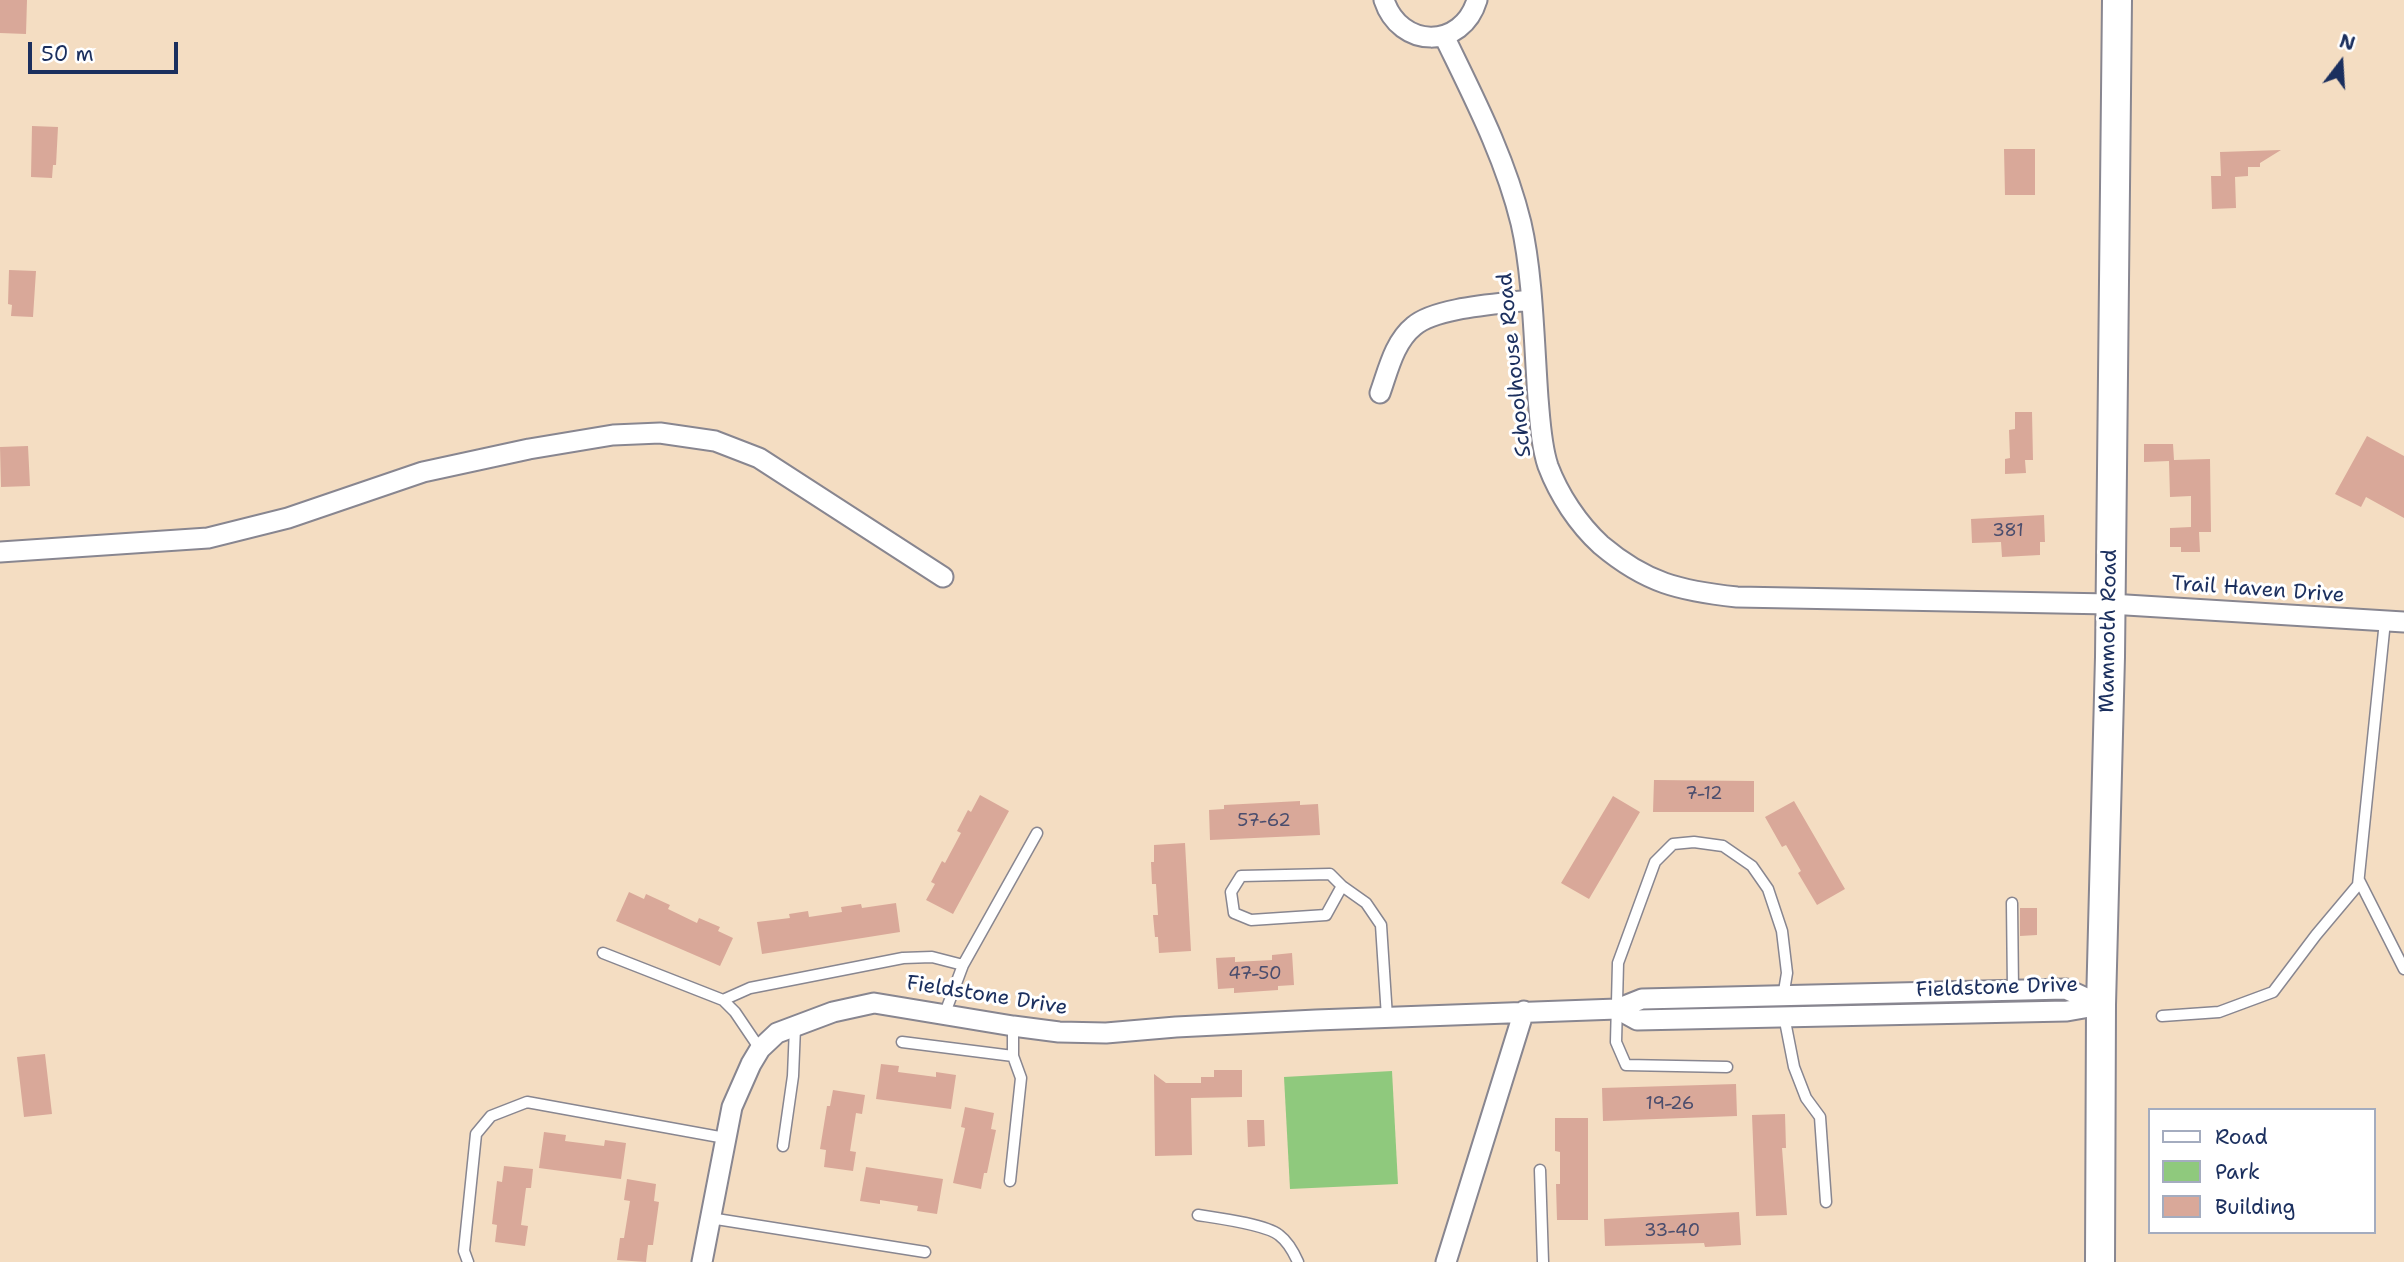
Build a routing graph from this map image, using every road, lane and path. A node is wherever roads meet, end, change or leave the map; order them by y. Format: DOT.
graph roads {
  1 [pos="1384,0"];
  2 [pos="1477,0"];
  3 [pos="2117,0"];
  4 [pos="1444,36"];
  5 [pos="1530,300"];
  6 [pos="1380,393"];
  7 [pos="0,552"];
  8 [pos="943,577"];
  9 [pos="2110,604"];
  10 [pos="2394,621"];
  11 [pos="1037,833"];
  12 [pos="2359,879"];
  13 [pos="1342,886"];
  14 [pos="2012,903"];
  15 [pos="603,953"];
  16 [pos="963,965"];
  17 [pos="2404,969"];
  18 [pos="2012,990"];
  19 [pos="1783,996"];
  20 [pos="723,1000"];
  21 [pos="2101,1005"];
  22 [pos="1617,1009"];
  23 [pos="1524,1011"];
  24 [pos="945,1013"];
  25 [pos="2162,1016"];
  26 [pos="1387,1017"];
  27 [pos="1785,1017"];
  28 [pos="795,1026"];
  29 [pos="1013,1026"];
  30 [pos="902,1042"];
  31 [pos="760,1049"];
  32 [pos="1013,1056"];
  33 [pos="1727,1067"];
  34 [pos="725,1138"];
  35 [pos="783,1146"];
  36 [pos="1540,1170"];
  37 [pos="1010,1181"];
  38 [pos="1826,1202"];
  39 [pos="1198,1215"];
  40 [pos="710,1218"];
  41 [pos="925,1252"];
  42 [pos="468,1262"];
  43 [pos="702,1262"];
  44 [pos="1298,1262"];
  45 [pos="1446,1262"];
  46 [pos="1543,1262"];
  47 [pos="2100,1262"];
  1 -- 4 [label="street"];
  2 -- 4 [label="street"];
  3 -- 9 [label="main road, Mammoth Road"];
  4 -- 5 [label="street, Schoolhouse Road"];
  5 -- 6 [label="street"];
  5 -- 9 [label="street, Schoolhouse Road"];
  7 -- 8 [label="street"];
  9 -- 10 [label="street, Trail Haven Drive"];
  9 -- 21 [label="main road, Mammoth Road"];
  10 -- 12 [label="lane"];
  11 -- 16 [label="lane"];
  12 -- 17 [label="lane"];
  12 -- 25 [label="lane"];
  13 -- 13 [label="lane"];
  13 -- 26 [label="lane"];
  14 -- 18 [label="lane"];
  15 -- 20 [label="lane"];
  16 -- 20 [label="lane"];
  16 -- 24 [label="lane"];
  18 -- 19 [label="street, Fieldstone Drive"];
  18 -- 21 [label="street, Fieldstone Drive"];
  19 -- 22 [label="street, Fieldstone Drive"];
  19 -- 22 [label="lane"];
  19 -- 27 [label="lane"];
  20 -- 31 [label="lane"];
  21 -- 27 [label="street, Fieldstone Drive"];
  21 -- 47 [label="main road, Mammoth Road"];
  22 -- 23 [label="street, Fieldstone Drive"];
  22 -- 27 [label="street, Fieldstone Drive"];
  22 -- 33 [label="lane"];
  23 -- 26 [label="street, Fieldstone Drive"];
  23 -- 45 [label="street"];
  24 -- 28 [label="street, Fieldstone Drive"];
  24 -- 29 [label="street, Fieldstone Drive"];
  26 -- 29 [label="street, Fieldstone Drive"];
  27 -- 38 [label="lane"];
  28 -- 31 [label="street, Fieldstone Drive"];
  28 -- 35 [label="lane"];
  29 -- 32 [label="lane"];
  30 -- 32 [label="lane"];
  31 -- 34 [label="street, Fieldstone Drive"];
  32 -- 37 [label="lane"];
  34 -- 40 [label="street, Fieldstone Drive"];
  34 -- 42 [label="lane"];
  36 -- 46 [label="lane"];
  39 -- 44 [label="lane"];
  40 -- 41 [label="lane"];
  40 -- 43 [label="street, Fieldstone Drive"];
}
